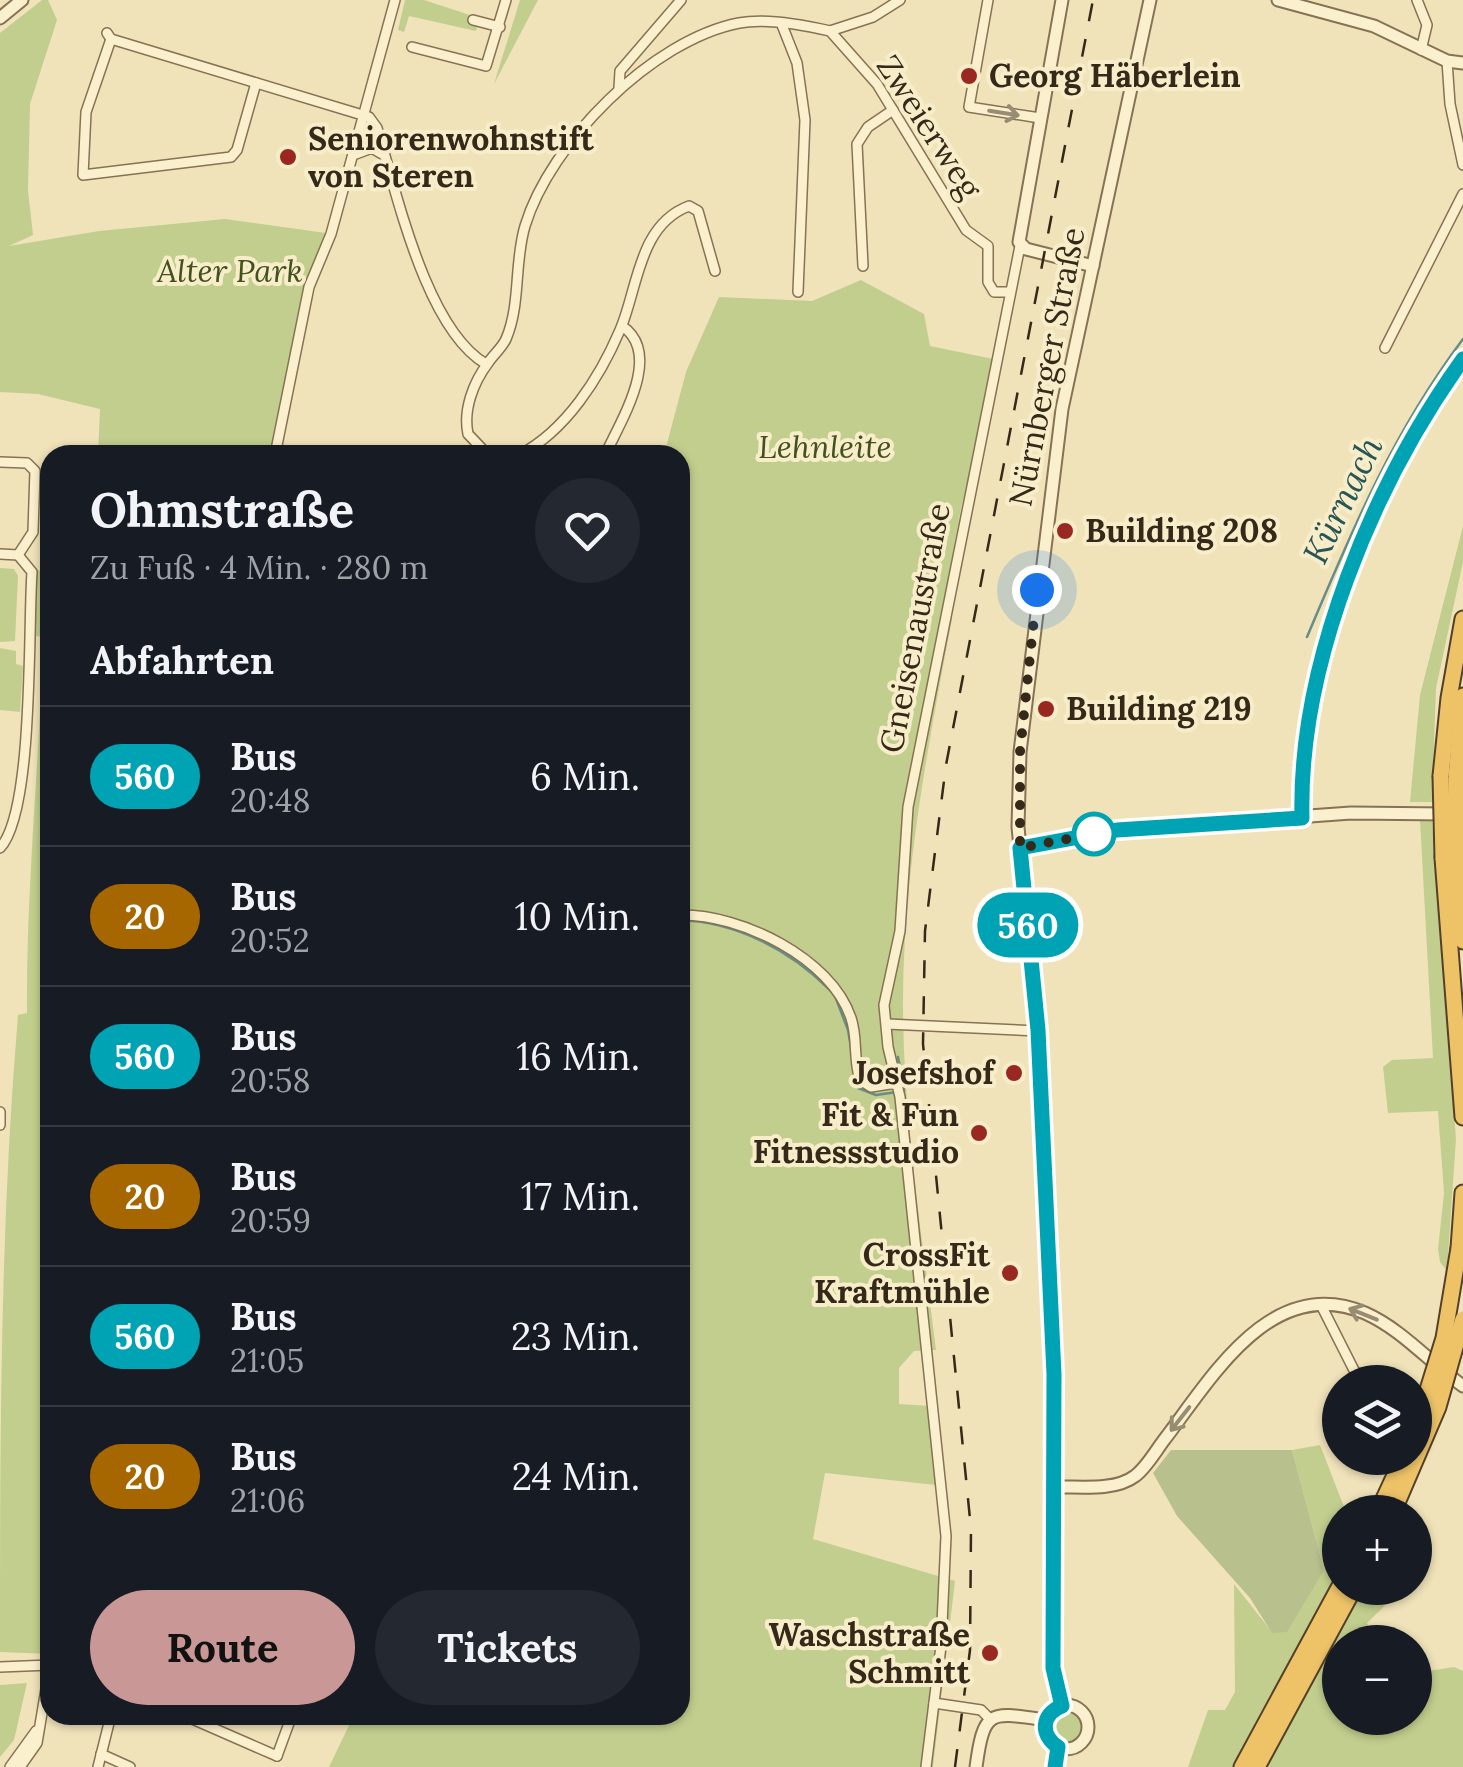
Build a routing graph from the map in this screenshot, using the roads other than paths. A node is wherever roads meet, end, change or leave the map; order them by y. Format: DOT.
graph roads {
  1 [pos="22,0"];
  2 [pos="395,0"];
  3 [pos="506,0"];
  4 [pos="680,0"];
  5 [pos="900,0"];
  6 [pos="988,0"];
  7 [pos="1062,0"];
  8 [pos="1150,0"];
  9 [pos="1278,0"];
  10 [pos="1418,0"];
  11 [pos="0,18"];
  12 [pos="473,20"];
  13 [pos="782,25"];
  14 [pos="500,27"];
  15 [pos="830,31"];
  16 [pos="412,47"];
  17 [pos="1421,50"];
  18 [pos="1447,61"];
  19 [pos="1463,63"];
  20 [pos="256,83"];
  21 [pos="619,88"];
  22 [pos="893,110"];
  23 [pos="365,116"];
  24 [pos="1040,118"];
  25 [pos="384,155"];
  26 [pos="354,156"];
  27 [pos="1463,164"];
  28 [pos="696,194"];
  29 [pos="1463,194"];
  30 [pos="689,206"];
  31 [pos="1020,246"];
  32 [pos="863,266"];
  33 [pos="1092,266"];
  34 [pos="715,271"];
  35 [pos="798,292"];
  36 [pos="1008,292"];
  37 [pos="622,326"];
  38 [pos="1385,348"];
  39 [pos="1463,359"];
  40 [pos="486,364"];
  41 [pos="277,445"];
  42 [pos="473,445"];
  43 [pos="531,445"];
  44 [pos="608,445"];
  45 [pos="0,462"];
  46 [pos="0,554"];
  47 [pos="18,555"];
  48 [pos="1463,608"];
  49 [pos="1463,620"];
  50 [pos="1463,696"];
  51 [pos="1449,777"];
  52 [pos="1463,814"];
  53 [pos="1302,818"];
  54 [pos="0,848"];
  55 [pos="1020,848"];
  56 [pos="1450,857"];
  57 [pos="690,916"];
  58 [pos="1463,941"];
  59 [pos="887,1024"];
  60 [pos="1038,1030"];
  61 [pos="896,1083"];
  62 [pos="0,1115"];
  63 [pos="1463,1117"];
  64 [pos="0,1125"];
  65 [pos="1463,1193"];
  66 [pos="1320,1305"];
  67 [pos="1463,1320"];
  68 [pos="1351,1365"];
  69 [pos="1432,1377"];
  70 [pos="1463,1386"];
  71 [pos="1412,1475"];
  72 [pos="1418,1486"];
  73 [pos="1053,1487"];
  74 [pos="1401,1495"];
  75 [pos="1330,1605"];
  76 [pos="1345,1605"];
  77 [pos="40,1666"];
  78 [pos="0,1668"];
  79 [pos="934,1703"];
  80 [pos="1062,1706"];
  81 [pos="40,1718"];
  82 [pos="989,1718"];
  83 [pos="1046,1720"];
  84 [pos="109,1725"];
  85 [pos="204,1725"];
  86 [pos="289,1725"];
  87 [pos="38,1729"];
  88 [pos="1058,1747"];
  89 [pos="101,1754"];
  90 [pos="278,1761"];
  91 [pos="10,1767"];
  92 [pos="20,1767"];
  93 [pos="98,1767"];
  94 [pos="130,1767"];
  95 [pos="926,1767"];
  96 [pos="976,1767"];
  97 [pos="1055,1767"];
  98 [pos="1242,1767"];
  99 [pos="1257,1767"];
  1 -- 11 [label="street"];
  2 -- 23 [label="street"];
  3 -- 14 [label="street"];
  4 -- 21 [label="street"];
  5 -- 15 [label="street"];
  6 -- 24 [label="street, one-way"];
  7 -- 24 [label="street, Gneisenaustraße"];
  8 -- 33 [label="street, Nürnberger Straße"];
  9 -- 17 [label="street"];
  10 -- 17 [label="street"];
  12 -- 14 [label="street"];
  13 -- 15 [label="street"];
  13 -- 21 [label="street"];
  13 -- 35 [label="street"];
  14 -- 16 [label="street"];
  15 -- 22 [label="street, Zweierweg"];
  17 -- 18 [label="street"];
  18 -- 19 [label="street"];
  18 -- 27 [label="street"];
  20 -- 20 [label="street"];
  20 -- 23 [label="street"];
  21 -- 40 [label="street"];
  22 -- 32 [label="street"];
  22 -- 36 [label="street, Zweierweg"];
  23 -- 25 [label="street"];
  23 -- 26 [label="street"];
  24 -- 31 [label="street, Gneisenaustraße"];
  25 -- 26 [label="street"];
  25 -- 40 [label="street"];
  26 -- 41 [label="street"];
  28 -- 30 [label="street"];
  29 -- 38 [label="street"];
  30 -- 34 [label="street"];
  30 -- 37 [label="street"];
  31 -- 33 [label="street"];
  31 -- 36 [label="street, Gneisenaustraße"];
  33 -- 55 [label="street, Nürnberger Straße"];
  36 -- 59 [label="street, Gneisenaustraße"];
  37 -- 43 [label="street"];
  37 -- 44 [label="street"];
  39 -- 53 [label="street"];
  40 -- 42 [label="street"];
  45 -- 47 [label="street"];
  46 -- 47 [label="street"];
  47 -- 54 [label="street"];
  48 -- 49 [label="highway"];
  49 -- 51 [label="highway"];
  50 -- 51 [label="highway"];
  51 -- 56 [label="highway, bridge"];
  52 -- 53 [label="street"];
  53 -- 55 [label="street"];
  55 -- 60 [label="street, Nürnberger Straße"];
  56 -- 58 [label="highway"];
  56 -- 63 [label="highway"];
  57 -- 61 [label="street"];
  59 -- 60 [label="street"];
  59 -- 61 [label="street, Gneisenaustraße"];
  60 -- 73 [label="street, Nürnberger Straße"];
  61 -- 79 [label="street"];
  62 -- 64 [label="street"];
  65 -- 69 [label="highway, bridge"];
  66 -- 68 [label="street"];
  70 -- 66 [label="street, one-way"];
  66 -- 73 [label="street, one-way"];
  67 -- 74 [label="highway, bridge"];
  71 -- 72 [label="street"];
  73 -- 80 [label="street, Nürnberger Straße"];
  75 -- 98 [label="highway"];
  76 -- 99 [label="highway"];
  77 -- 78 [label="street"];
  79 -- 82 [label="street"];
  79 -- 95 [label="street"];
  80 -- 83 [label="street"];
  80 -- 88 [label="street, Nürnberger Straße"];
  81 -- 87 [label="street"];
  82 -- 83 [label="street"];
  82 -- 96 [label="street"];
  83 -- 88 [label="street"];
  84 -- 89 [label="street"];
  85 -- 90 [label="street"];
  86 -- 90 [label="street"];
  87 -- 91 [label="street"];
  87 -- 92 [label="street"];
  88 -- 97 [label="street"];
  89 -- 93 [label="street"];
  89 -- 94 [label="street"];
}
